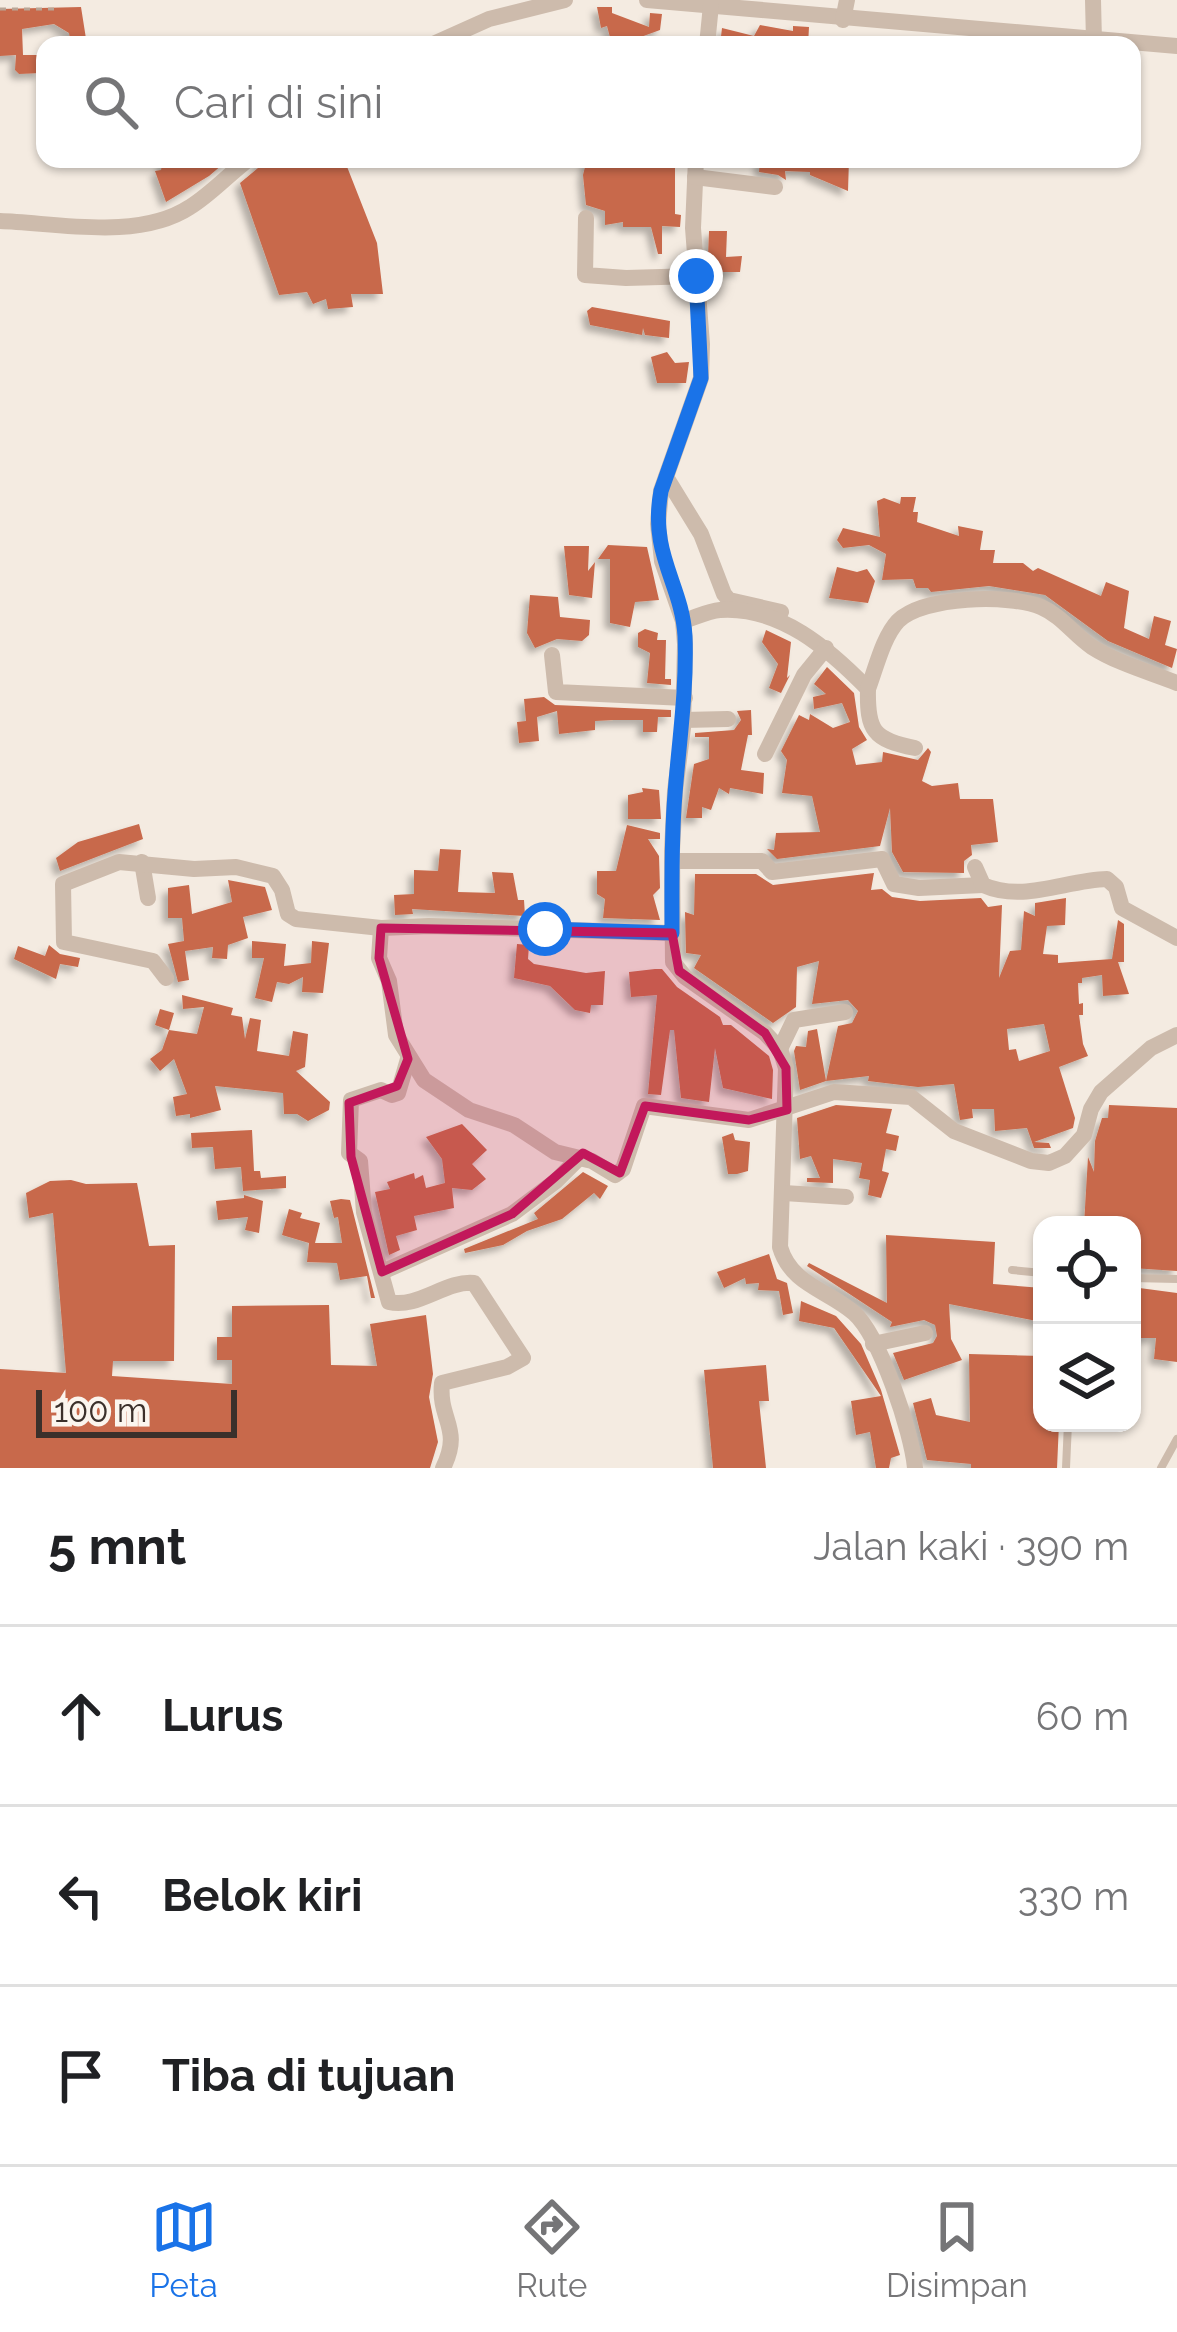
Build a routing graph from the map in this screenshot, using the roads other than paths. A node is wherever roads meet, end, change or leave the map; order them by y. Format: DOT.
graph roads {
  1 [pos="565,0"];
  2 [pos="647,0"];
  3 [pos="847,0"];
  4 [pos="1093,0"];
  5 [pos="701,2"];
  6 [pos="843,20"];
  7 [pos="451,36"];
  8 [pos="706,36"];
  9 [pos="1056,36"];
  10 [pos="1094,36"];
  11 [pos="1141,43"];
  12 [pos="1177,46"];
  13 [pos="239,168"];
  14 [pos="696,168"];
  15 [pos="775,188"];
  16 [pos="586,218"];
  17 [pos="0,221"];
  18 [pos="696,276"];
  19 [pos="666,477"];
  20 [pos="798,619"];
  21 [pos="683,621"];
  22 [pos="826,648"];
  23 [pos="552,655"];
  24 [pos="1177,683"];
  25 [pos="868,688"];
  26 [pos="685,698"];
  27 [pos="728,719"];
  28 [pos="684,720"];
  29 [pos="915,748"];
  30 [pos="765,754"];
  31 [pos="672,861"];
  32 [pos="142,862"];
  33 [pos="975,867"];
  34 [pos="983,885"];
  35 [pos="148,898"];
  36 [pos="381,928"];
  37 [pos="672,933"];
  38 [pos="1177,938"];
  39 [pos="166,978"];
  40 [pos="845,1012"];
  41 [pos="1177,1035"];
  42 [pos="780,1049"];
  43 [pos="408,1059"];
  44 [pos="787,1110"];
  45 [pos="579,1157"];
  46 [pos="784,1192"];
  47 [pos="846,1197"];
  48 [pos="1012,1270"];
  49 [pos="382,1271"];
  50 [pos="1033,1272"];
  51 [pos="1141,1278"];
  52 [pos="1177,1279"];
  53 [pos="925,1333"];
  54 [pos="873,1344"];
  55 [pos="1068,1432"];
  56 [pos="1177,1439"];
  57 [pos="443,1468"];
  58 [pos="915,1468"];
  59 [pos="1066,1468"];
  60 [pos="1161,1468"];
  1 -- 7 [label="street"];
  2 -- 5 [label="street"];
  3 -- 6 [label="street"];
  4 -- 10 [label="street"];
  5 -- 6 [label="street"];
  5 -- 8 [label="street"];
  6 -- 9 [label="street"];
  11 -- 12 [label="street"];
  13 -- 17 [label="street"];
  14 -- 15 [label="street"];
  14 -- 18 [label="street"];
  16 -- 18 [label="street"];
  18 -- 19 [label="street"];
  19 -- 20 [label="street"];
  19 -- 21 [label="street"];
  21 -- 22 [label="street"];
  21 -- 26 [label="street"];
  22 -- 25 [label="street"];
  22 -- 30 [label="street"];
  23 -- 26 [label="street"];
  24 -- 25 [label="street"];
  25 -- 29 [label="street"];
  26 -- 28 [label="street"];
  27 -- 28 [label="street"];
  28 -- 31 [label="street"];
  31 -- 34 [label="street"];
  31 -- 37 [label="street"];
  32 -- 35 [label="street"];
  32 -- 36 [label="street"];
  32 -- 39 [label="street"];
  33 -- 34 [label="street"];
  34 -- 38 [label="street"];
  36 -- 37 [label="street"];
  36 -- 43 [label="street"];
  37 -- 42 [label="street"];
  40 -- 42 [label="street"];
  41 -- 44 [label="street"];
  42 -- 44 [label="street"];
  43 -- 45 [label="street"];
  43 -- 49 [label="street"];
  44 -- 45 [label="street"];
  44 -- 46 [label="street"];
  45 -- 49 [label="street"];
  46 -- 47 [label="street"];
  46 -- 54 [label="street"];
  48 -- 50 [label="lane"];
  49 -- 57 [label="street"];
  51 -- 52 [label="lane"];
  53 -- 54 [label="street"];
  54 -- 58 [label="street"];
  55 -- 59 [label="lane"];
  56 -- 60 [label="lane"];
}
